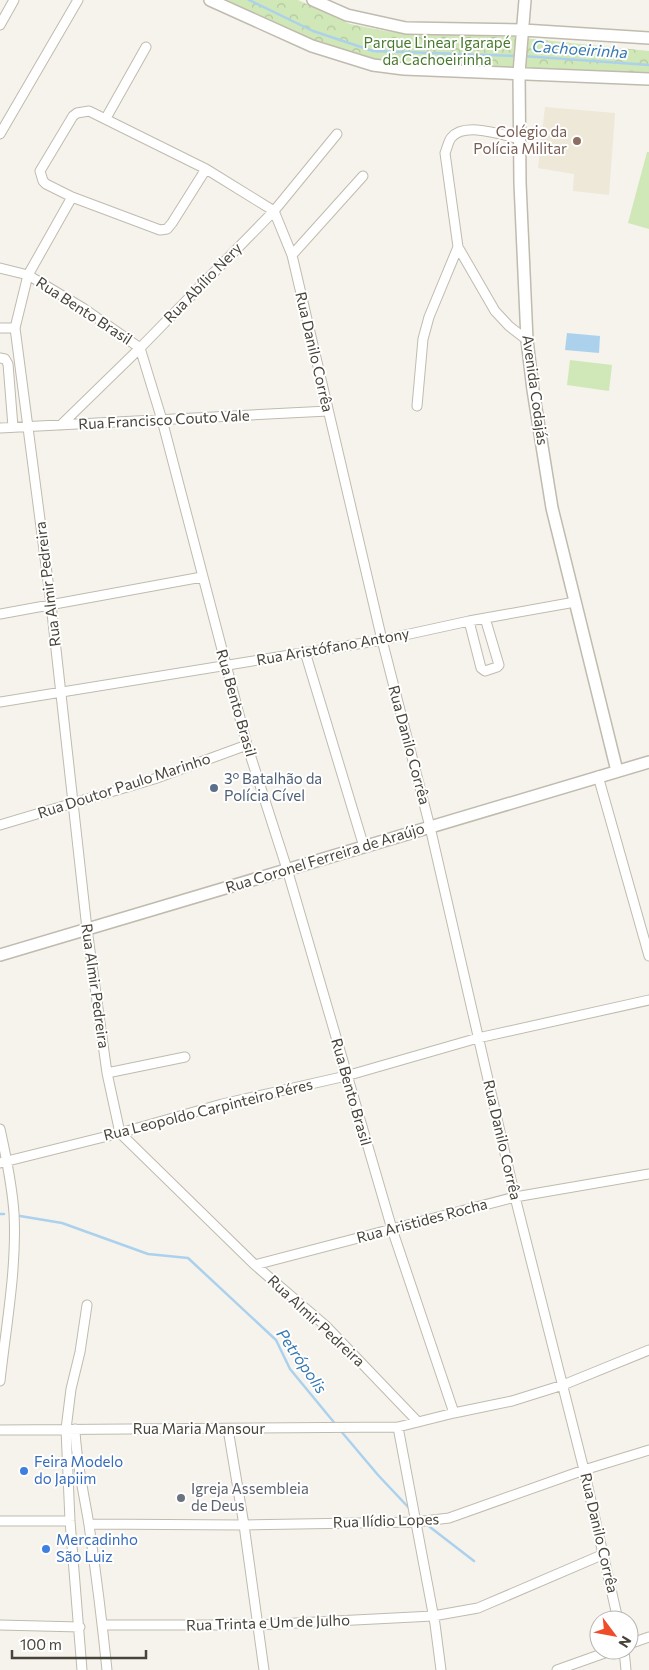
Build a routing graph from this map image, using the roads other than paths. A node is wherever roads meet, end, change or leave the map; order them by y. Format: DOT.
graph roads {
  1 [pos="14,0"];
  2 [pos="78,0"];
  3 [pos="210,0"];
  4 [pos="314,0"];
  5 [pos="525,0"];
  6 [pos="0,24"];
  7 [pos="523,35"];
  8 [pos="649,38"];
  9 [pos="146,47"];
  10 [pos="520,70"];
  11 [pos="649,79"];
  12 [pos="106,118"];
  13 [pos="0,134"];
  14 [pos="337,134"];
  15 [pos="520,139"];
  16 [pos="206,169"];
  17 [pos="363,176"];
  18 [pos="72,196"];
  19 [pos="274,211"];
  20 [pos="458,247"];
  21 [pos="292,255"];
  22 [pos="0,268"];
  23 [pos="28,275"];
  24 [pos="0,328"];
  25 [pos="14,328"];
  26 [pos="527,340"];
  27 [pos="140,348"];
  28 [pos="3,359"];
  29 [pos="417,406"];
  30 [pos="328,411"];
  31 [pos="162,420"];
  32 [pos="61,425"];
  33 [pos="28,426"];
  34 [pos="13,427"];
  35 [pos="0,428"];
  36 [pos="202,577"];
  37 [pos="576,602"];
  38 [pos="51,604"];
  39 [pos="0,614"];
  40 [pos="485,618"];
  41 [pos="469,621"];
  42 [pos="382,640"];
  43 [pos="305,652"];
  44 [pos="225,665"];
  45 [pos="60,692"];
  46 [pos="0,702"];
  47 [pos="247,745"];
  48 [pos="649,762"];
  49 [pos="617,771"];
  50 [pos="598,776"];
  51 [pos="73,803"];
  52 [pos="0,825"];
  53 [pos="430,827"];
  54 [pos="364,847"];
  55 [pos="287,870"];
  56 [pos="87,929"];
  57 [pos="0,954"];
  58 [pos="649,956"];
  59 [pos="649,1000"];
  60 [pos="478,1038"];
  61 [pos="185,1056"];
  62 [pos="107,1073"];
  63 [pos="346,1076"];
  64 [pos="0,1129"];
  65 [pos="120,1133"];
  66 [pos="3,1162"];
  67 [pos="649,1174"];
  68 [pos="515,1197"];
  69 [pos="392,1230"];
  70 [pos="255,1265"];
  71 [pos="87,1305"];
  72 [pos="649,1350"];
  73 [pos="0,1382"];
  74 [pos="563,1385"];
  75 [pos="454,1412"];
  76 [pos="418,1422"];
  77 [pos="398,1427"];
  78 [pos="70,1429"];
  79 [pos="228,1429"];
  80 [pos="0,1430"];
  81 [pos="649,1450"];
  82 [pos="584,1470"];
  83 [pos="70,1521"];
  84 [pos="0,1522"];
  85 [pos="416,1522"];
  86 [pos="89,1524"];
  87 [pos="244,1524"];
  88 [pos="604,1554"];
  89 [pos="616,1610"];
  90 [pos="433,1616"];
  91 [pos="0,1625"];
  92 [pos="102,1625"];
  93 [pos="257,1625"];
  94 [pos="80,1627"];
  95 [pos="589,1659"];
  96 [pos="82,1670"];
  97 [pos="107,1670"];
  98 [pos="264,1670"];
  99 [pos="441,1670"];
  100 [pos="557,1670"];
  1 -- 6 [label="street"];
  2 -- 13 [label="street"];
  3 -- 10 [label="street"];
  4 -- 7 [label="street"];
  5 -- 7 [label="street, Avenida Codajás"];
  7 -- 8 [label="street"];
  7 -- 10 [label="street, Avenida Codajás"];
  9 -- 12 [label="street"];
  10 -- 11 [label="street"];
  10 -- 15 [label="street, Avenida Codajás"];
  12 -- 16 [label="street"];
  12 -- 18 [label="street"];
  14 -- 19 [label="street, Rua Abílio Nery"];
  15 -- 20 [label="street"];
  15 -- 26 [label="street, Avenida Codajás"];
  16 -- 18 [label="street"];
  16 -- 19 [label="street"];
  17 -- 21 [label="street"];
  18 -- 23 [label="street"];
  19 -- 21 [label="street, Rua Danilo Corrêa"];
  19 -- 27 [label="street, Rua Abílio Nery"];
  20 -- 26 [label="street"];
  20 -- 29 [label="street"];
  21 -- 30 [label="street, Rua Danilo Corrêa"];
  22 -- 23 [label="street, Rua Bento Brasil"];
  23 -- 25 [label="street"];
  23 -- 27 [label="street, Rua Bento Brasil"];
  24 -- 25 [label="street"];
  25 -- 33 [label="street, Rua Almir Pedreira"];
  26 -- 37 [label="street, Avenida Codajás"];
  27 -- 31 [label="street, Rua Bento Brasil"];
  27 -- 32 [label="street, Rua Abílio Nery"];
  28 -- 34 [label="street"];
  30 -- 31 [label="street, Rua Francisco Couto Vale"];
  30 -- 42 [label="street, Rua Danilo Corrêa"];
  31 -- 32 [label="street, Rua Francisco Couto Vale"];
  31 -- 36 [label="street, Rua Bento Brasil"];
  32 -- 33 [label="street, Rua Francisco Couto Vale"];
  33 -- 34 [label="street, Rua Francisco Couto Vale"];
  33 -- 38 [label="street, Rua Almir Pedreira"];
  34 -- 35 [label="street, Rua Francisco Couto Vale"];
  36 -- 38 [label="street"];
  36 -- 44 [label="street, Rua Bento Brasil"];
  37 -- 40 [label="street, Rua Aristófano Antony"];
  37 -- 49 [label="street, Avenida Codajás"];
  38 -- 39 [label="street"];
  38 -- 45 [label="street, Rua Almir Pedreira"];
  40 -- 41 [label="street, Rua Aristófano Antony"];
  40 -- 41 [label="street"];
  41 -- 42 [label="street, Rua Aristófano Antony"];
  42 -- 43 [label="street, Rua Aristófano Antony"];
  42 -- 53 [label="street, Rua Danilo Corrêa"];
  43 -- 44 [label="street, Rua Aristófano Antony"];
  43 -- 54 [label="street"];
  44 -- 45 [label="street, Rua Aristófano Antony"];
  44 -- 47 [label="street, Rua Bento Brasil"];
  45 -- 46 [label="street, Rua Aristófano Antony"];
  45 -- 51 [label="street, Rua Almir Pedreira"];
  47 -- 51 [label="street, Rua Doutor Paulo Marinho"];
  47 -- 55 [label="street, Rua Bento Brasil"];
  48 -- 49 [label="street, Rua Coronel Ferreira de Araújo"];
  49 -- 50 [label="street, Rua Coronel Ferreira de Araújo"];
  50 -- 53 [label="street, Rua Coronel Ferreira de Araújo"];
  50 -- 58 [label="street"];
  51 -- 52 [label="street, Rua Doutor Paulo Marinho"];
  51 -- 56 [label="street, Rua Almir Pedreira"];
  53 -- 54 [label="street, Rua Coronel Ferreira de Araújo"];
  53 -- 60 [label="street, Rua Danilo Corrêa"];
  54 -- 55 [label="street, Rua Coronel Ferreira de Araújo"];
  55 -- 56 [label="street, Rua Coronel Ferreira de Araújo"];
  55 -- 63 [label="street, Rua Bento Brasil"];
  56 -- 57 [label="street, Rua Coronel Ferreira de Araújo"];
  56 -- 62 [label="street, Rua Almir Pedreira"];
  59 -- 60 [label="street, Rua Leopoldo Carpinteiro Péres"];
  60 -- 63 [label="street, Rua Leopoldo Carpinteiro Péres"];
  60 -- 68 [label="street, Rua Danilo Corrêa"];
  61 -- 62 [label="street"];
  62 -- 65 [label="street, Rua Almir Pedreira"];
  63 -- 65 [label="street, Rua Leopoldo Carpinteiro Péres"];
  63 -- 69 [label="street, Rua Bento Brasil"];
  64 -- 66 [label="street"];
  65 -- 66 [label="street, Rua Leopoldo Carpinteiro Péres"];
  65 -- 70 [label="street, Rua Almir Pedreira"];
  66 -- 73 [label="street"];
  67 -- 68 [label="street, Rua Aristides Rocha"];
  68 -- 69 [label="street, Rua Aristides Rocha"];
  68 -- 74 [label="street, Rua Danilo Corrêa"];
  69 -- 70 [label="street, Rua Aristides Rocha"];
  69 -- 75 [label="street, Rua Bento Brasil"];
  70 -- 76 [label="street, Rua Almir Pedreira"];
  71 -- 78 [label="street"];
  72 -- 74 [label="street, Rua Maria Mansour"];
  74 -- 75 [label="street, Rua Maria Mansour"];
  74 -- 82 [label="street, Rua Danilo Corrêa"];
  75 -- 76 [label="street, Rua Maria Mansour"];
  76 -- 77 [label="street, Rua Maria Mansour"];
  77 -- 79 [label="street, Rua Maria Mansour"];
  77 -- 85 [label="street"];
  78 -- 79 [label="street, Rua Maria Mansour"];
  78 -- 80 [label="street, Rua Maria Mansour"];
  78 -- 83 [label="street"];
  78 -- 86 [label="street"];
  79 -- 87 [label="street"];
  81 -- 82 [label="street, Rua Ilídio Lopes"];
  82 -- 85 [label="street, Rua Ilídio Lopes"];
  82 -- 88 [label="street, Rua Danilo Corrêa"];
  83 -- 84 [label="street"];
  83 -- 94 [label="street"];
  85 -- 87 [label="street, Rua Ilídio Lopes"];
  85 -- 90 [label="street"];
  86 -- 87 [label="street, Rua Ilídio Lopes"];
  86 -- 92 [label="street"];
  87 -- 93 [label="street"];
  88 -- 89 [label="street, Rua Danilo Corrêa"];
  88 -- 90 [label="street, Rua Trinta e Um de Julho"];
  90 -- 93 [label="street, Rua Trinta e Um de Julho"];
  90 -- 99 [label="street"];
  91 -- 94 [label="street"];
  92 -- 93 [label="street, Rua Trinta e Um de Julho"];
  92 -- 97 [label="street"];
  93 -- 98 [label="street"];
  94 -- 96 [label="street"];
  95 -- 100 [label="street"];
}
